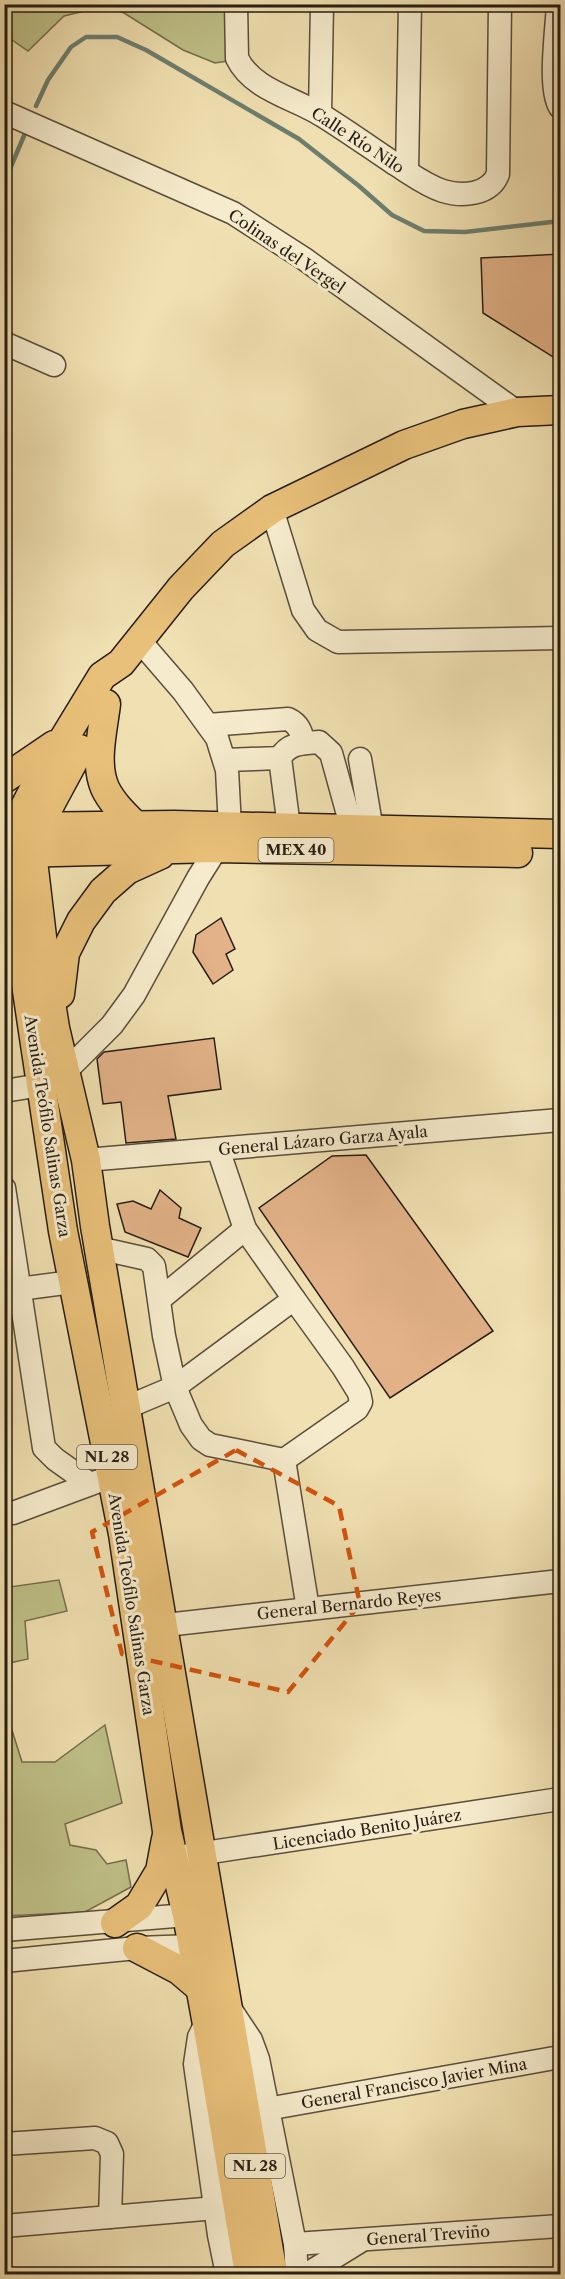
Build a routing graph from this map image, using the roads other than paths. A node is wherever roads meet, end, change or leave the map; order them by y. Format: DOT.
graph roads {
  1 [pos="236,4"];
  2 [pos="322,4"];
  3 [pos="410,4"];
  4 [pos="500,4"];
  5 [pos="558,4"];
  6 [pos="561,107"];
  7 [pos="4,112"];
  8 [pos="320,114"];
  9 [pos="407,171"];
  10 [pos="4,343"];
  11 [pos="54,366"];
  12 [pos="561,410"];
  13 [pos="517,412"];
  14 [pos="272,509"];
  15 [pos="561,638"];
  16 [pos="139,640"];
  17 [pos="121,663"];
  18 [pos="106,704"];
  19 [pos="208,725"];
  20 [pos="63,738"];
  21 [pos="304,743"];
  22 [pos="280,758"];
  23 [pos="360,759"];
  24 [pos="225,760"];
  25 [pos="4,779"];
  26 [pos="137,827"];
  27 [pos="289,827"];
  28 [pos="362,830"];
  29 [pos="561,834"];
  30 [pos="223,838"];
  31 [pos="17,840"];
  32 [pos="171,850"];
  33 [pos="561,854"];
  34 [pos="13,933"];
  35 [pos="55,1028"];
  36 [pos="53,1078"];
  37 [pos="4,1091"];
  38 [pos="561,1120"];
  39 [pos="218,1149"];
  40 [pos="86,1160"];
  41 [pos="4,1188"];
  42 [pos="245,1229"];
  43 [pos="63,1231"];
  44 [pos="96,1237"];
  45 [pos="72,1282"];
  46 [pos="13,1290"];
  47 [pos="160,1299"];
  48 [pos="294,1299"];
  49 [pos="176,1387"];
  50 [pos="125,1408"];
  51 [pos="284,1460"];
  52 [pos="100,1480"];
  53 [pos="4,1513"];
  54 [pos="561,1581"];
  55 [pos="308,1609"];
  56 [pos="150,1627"];
  57 [pos="561,1799"];
  58 [pos="170,1845"];
  59 [pos="201,1854"];
  60 [pos="187,1916"];
  61 [pos="115,1923"];
  62 [pos="4,1930"];
  63 [pos="193,1946"];
  64 [pos="137,1948"];
  65 [pos="4,1961"];
  66 [pos="199,1987"];
  67 [pos="218,2014"];
  68 [pos="561,2057"];
  69 [pos="225,2058"];
  70 [pos="267,2109"];
  71 [pos="4,2144"];
  72 [pos="216,2208"];
  73 [pos="110,2217"];
  74 [pos="4,2226"];
  75 [pos="561,2226"];
  76 [pos="362,2240"];
  77 [pos="295,2244"];
  78 [pos="227,2274"];
  79 [pos="249,2274"];
  80 [pos="273,2274"];
  81 [pos="297,2274"];
  82 [pos="307,2274"];
  1 -- 8 [label="street, Calle Río Nilo"];
  2 -- 8 [label="street"];
  3 -- 9 [label="street"];
  4 -- 9 [label="street, Calle Río Nilo"];
  5 -- 6 [label="street"];
  7 -- 13 [label="street, Colinas del Vergel"];
  8 -- 9 [label="street, Calle Río Nilo"];
  10 -- 11 [label="street"];
  12 -- 13 [label="main road"];
  13 -- 14 [label="main road"];
  14 -- 15 [label="street"];
  14 -- 16 [label="main road"];
  16 -- 17 [label="main road"];
  16 -- 19 [label="street"];
  17 -- 18 [label="main road"];
  17 -- 20 [label="main road"];
  18 -- 26 [label="main road"];
  18 -- 31 [label="main road"];
  19 -- 21 [label="street"];
  19 -- 24 [label="street"];
  20 -- 25 [label="main road"];
  20 -- 31 [label="main road"];
  21 -- 22 [label="street"];
  21 -- 28 [label="street"];
  22 -- 24 [label="street"];
  22 -- 27 [label="street"];
  23 -- 28 [label="street"];
  24 -- 30 [label="street"];
  26 -- 30 [label="main road, MEX 40"];
  26 -- 31 [label="main road, MEX 40"];
  27 -- 28 [label="main road, MEX 40"];
  27 -- 30 [label="main road, MEX 40"];
  28 -- 29 [label="main road, MEX 40"];
  30 -- 32 [label="main road, MEX 40"];
  30 -- 33 [label="main road, MEX 40"];
  30 -- 36 [label="street"];
  31 -- 32 [label="main road, MEX 40"];
  31 -- 34 [label="main road, Avenida Teófilo Salinas Garza / NL 28"];
  31 -- 35 [label="main road, Avenida Teófilo Salinas Garza / NL 28"];
  32 -- 35 [label="main road"];
  34 -- 36 [label="main road, Avenida Teófilo Salinas Garza / NL 28"];
  35 -- 36 [label="main road, Avenida Teófilo Salinas Garza / NL 28"];
  36 -- 37 [label="street"];
  36 -- 40 [label="main road, Avenida Teófilo Salinas Garza / NL 28"];
  36 -- 43 [label="main road, Avenida Teófilo Salinas Garza / NL 28"];
  38 -- 39 [label="street, General Lázaro Garza Ayala"];
  39 -- 40 [label="street, General Lázaro Garza Ayala"];
  39 -- 42 [label="street"];
  40 -- 44 [label="main road, Avenida Teófilo Salinas Garza / NL 28"];
  41 -- 46 [label="street"];
  42 -- 47 [label="street"];
  42 -- 48 [label="street"];
  43 -- 44 [label="main road"];
  43 -- 45 [label="main road, Avenida Teófilo Salinas Garza / NL 28"];
  44 -- 47 [label="street"];
  44 -- 50 [label="main road, Avenida Teófilo Salinas Garza / NL 28"];
  45 -- 46 [label="street"];
  45 -- 52 [label="main road, Avenida Teófilo Salinas Garza / NL 28"];
  46 -- 52 [label="street"];
  47 -- 49 [label="street"];
  48 -- 49 [label="street"];
  48 -- 51 [label="street"];
  49 -- 50 [label="street"];
  49 -- 51 [label="street"];
  50 -- 56 [label="main road, Avenida Teófilo Salinas Garza / NL 28"];
  51 -- 55 [label="street"];
  52 -- 53 [label="street"];
  52 -- 56 [label="main road, Avenida Teófilo Salinas Garza / NL 28"];
  54 -- 55 [label="street, General Bernardo Reyes"];
  55 -- 56 [label="street, General Bernardo Reyes"];
  56 -- 58 [label="main road, Avenida Teófilo Salinas Garza / NL 28"];
  56 -- 59 [label="main road, Avenida Teófilo Salinas Garza / NL 28"];
  57 -- 59 [label="street, Licenciado Benito Juárez"];
  58 -- 59 [label="street, Licenciado Benito Juárez"];
  58 -- 60 [label="main road, Avenida Teófilo Salinas Garza / NL 28"];
  58 -- 61 [label="main road"];
  59 -- 67 [label="main road, Avenida Teófilo Salinas Garza / NL 28"];
  60 -- 61 [label="street"];
  60 -- 63 [label="main road, Avenida Teófilo Salinas Garza / NL 28"];
  61 -- 62 [label="street"];
  63 -- 64 [label="street"];
  63 -- 66 [label="main road, Avenida Teófilo Salinas Garza / NL 28"];
  64 -- 65 [label="street"];
  64 -- 66 [label="main road"];
  66 -- 67 [label="main road, Avenida Teófilo Salinas Garza / NL 28"];
  67 -- 69 [label="main road, Avenida Teófilo Salinas Garza / NL 28"];
  67 -- 70 [label="street"];
  67 -- 72 [label="street"];
  68 -- 70 [label="street, General Francisco Javier Mina"];
  69 -- 79 [label="main road, Avenida Teófilo Salinas Garza / NL 28"];
  69 -- 80 [label="main road, Avenida Teófilo Salinas Garza / NL 28"];
  70 -- 77 [label="street"];
  71 -- 73 [label="street"];
  72 -- 73 [label="street"];
  72 -- 78 [label="street"];
  73 -- 74 [label="street"];
  75 -- 76 [label="street, General Treviño"];
  76 -- 77 [label="street, General Treviño"];
  76 -- 82 [label="street"];
  77 -- 81 [label="street"];
}
